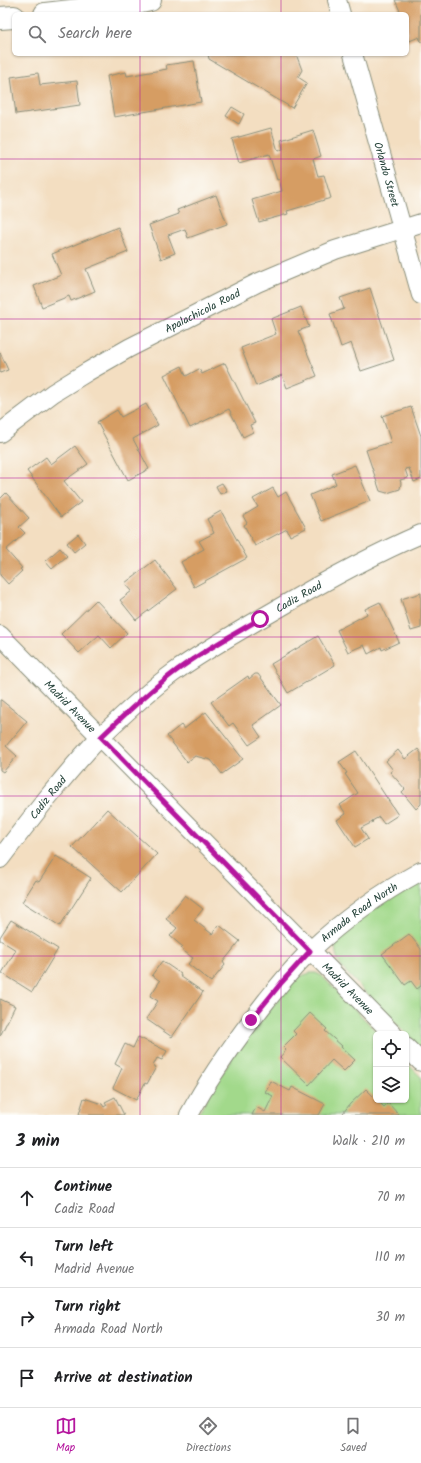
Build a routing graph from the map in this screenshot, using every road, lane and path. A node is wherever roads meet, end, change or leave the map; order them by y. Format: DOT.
graph roads {
  1 [pos="150,0"];
  2 [pos="338,0"];
  3 [pos="62,12"];
  4 [pos="341,12"];
  5 [pos="12,17"];
  6 [pos="0,18"];
  7 [pos="354,56"];
  8 [pos="421,223"];
  9 [pos="402,228"];
  10 [pos="421,296"];
  11 [pos="0,433"];
  12 [pos="421,534"];
  13 [pos="0,635"];
  14 [pos="101,737"];
  15 [pos="0,859"];
  16 [pos="421,871"];
  17 [pos="310,951"];
  18 [pos="390,1031"];
  19 [pos="409,1050"];
  20 [pos="421,1062"];
  21 [pos="189,1115"];
  1 -- 3 [label="street"];
  2 -- 4 [label="street"];
  5 -- 6 [label="street"];
  7 -- 9 [label="street, Orlando Street"];
  8 -- 9 [label="street, Apalachicola Road"];
  9 -- 10 [label="street, Orlando Street"];
  9 -- 11 [label="street, Apalachicola Road"];
  12 -- 14 [label="street, Cadiz Road"];
  13 -- 14 [label="street, Madrid Avenue"];
  14 -- 15 [label="street, Cadiz Road"];
  14 -- 17 [label="street, Madrid Avenue"];
  16 -- 17 [label="street, Armada Road North"];
  17 -- 18 [label="street, Madrid Avenue"];
  17 -- 21 [label="street, Armada Road North"];
  19 -- 20 [label="street"];
}
